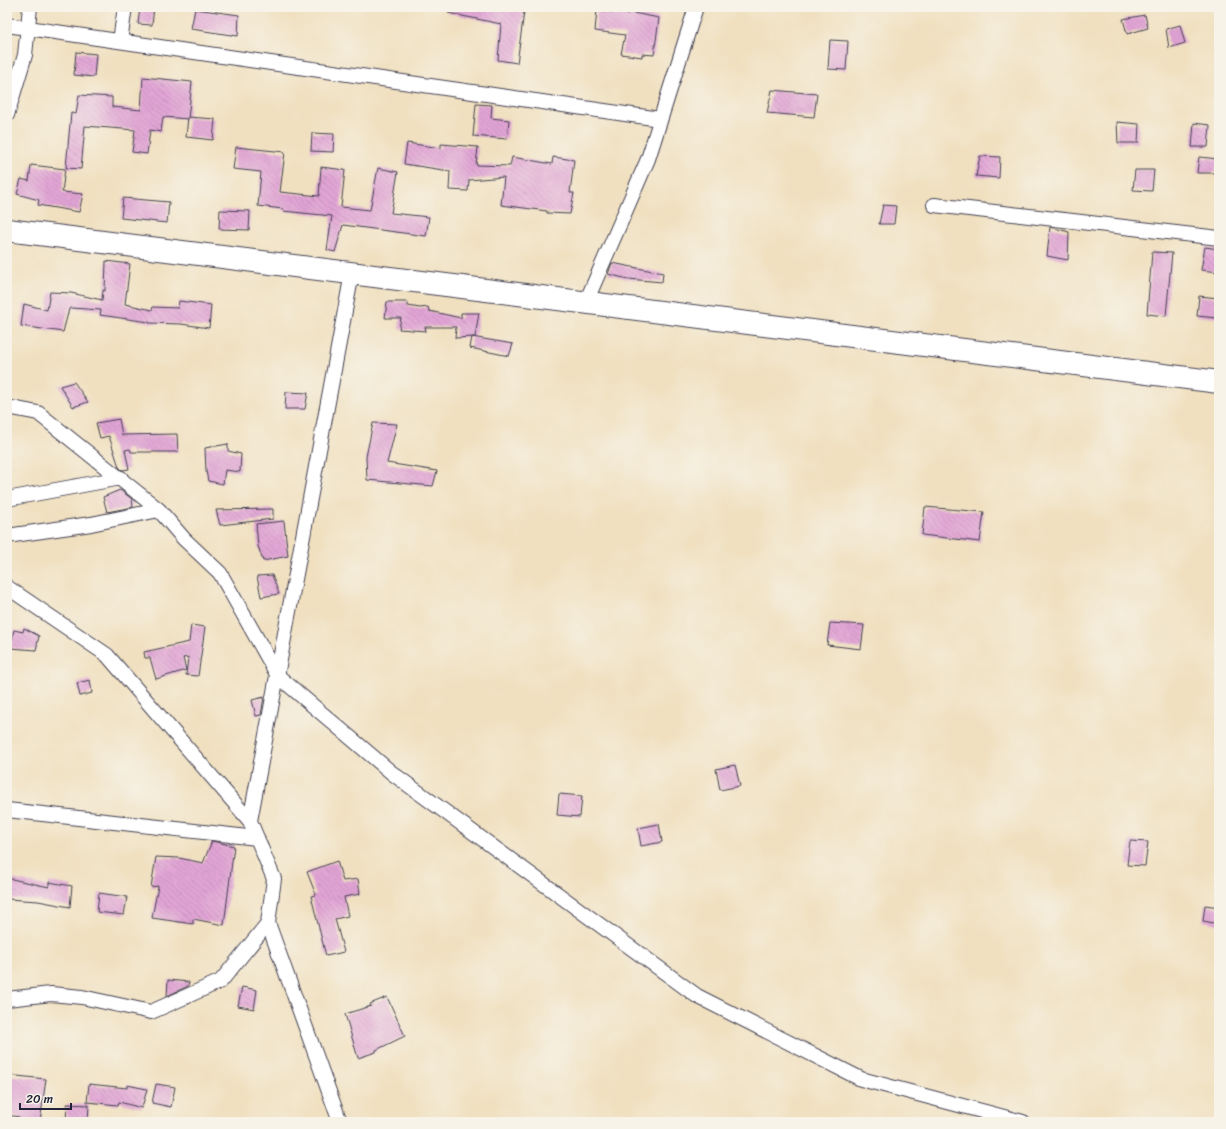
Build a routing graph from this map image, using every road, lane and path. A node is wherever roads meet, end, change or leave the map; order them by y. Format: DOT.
graph roads {
  1 [pos="30,7"];
  2 [pos="125,7"];
  3 [pos="696,7"];
  4 [pos="7,25"];
  5 [pos="28,28"];
  6 [pos="120,41"];
  7 [pos="7,114"];
  8 [pos="660,119"];
  9 [pos="934,205"];
  10 [pos="7,230"];
  11 [pos="1219,238"];
  12 [pos="352,273"];
  13 [pos="586,302"];
  14 [pos="1219,382"];
  15 [pos="7,407"];
  16 [pos="121,478"];
  17 [pos="7,499"];
  18 [pos="159,510"];
  19 [pos="7,536"];
  20 [pos="7,587"];
  21 [pos="278,676"];
  22 [pos="7,810"];
  23 [pos="250,821"];
  24 [pos="257,838"];
  25 [pos="268,923"];
  26 [pos="7,999"];
  27 [pos="340,1122"];
  28 [pos="1023,1122"];
  1 -- 5 [label="street"];
  2 -- 6 [label="street"];
  3 -- 8 [label="street"];
  4 -- 5 [label="street"];
  5 -- 6 [label="street"];
  5 -- 7 [label="street"];
  6 -- 8 [label="street"];
  8 -- 13 [label="street"];
  9 -- 11 [label="street"];
  10 -- 12 [label="highway"];
  12 -- 13 [label="highway"];
  12 -- 21 [label="street"];
  13 -- 14 [label="highway"];
  15 -- 16 [label="street"];
  16 -- 17 [label="street"];
  16 -- 18 [label="street"];
  18 -- 19 [label="street"];
  18 -- 21 [label="street"];
  20 -- 23 [label="street"];
  21 -- 23 [label="street"];
  21 -- 28 [label="street"];
  22 -- 24 [label="street"];
  23 -- 24 [label="street"];
  24 -- 25 [label="street"];
  25 -- 26 [label="street"];
  25 -- 27 [label="street"];
}
